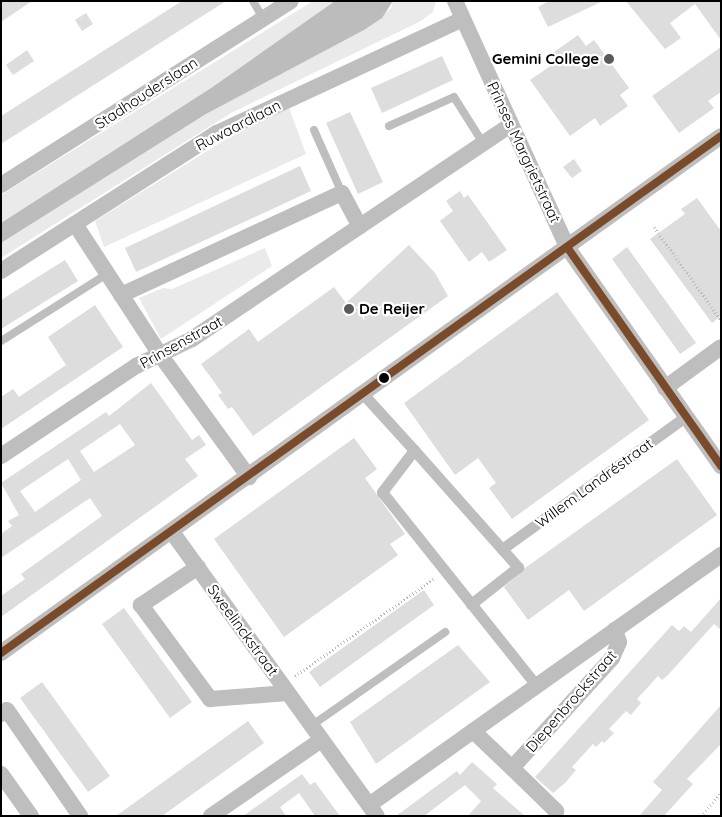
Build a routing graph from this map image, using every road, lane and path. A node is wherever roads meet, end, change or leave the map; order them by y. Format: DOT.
graph roads {
  1 [pos="252,1"];
  2 [pos="290,1"];
  3 [pos="455,1"];
  4 [pos="263,18"];
  5 [pos="462,18"];
  6 [pos="511,125"];
  7 [pos="389,126"];
  8 [pos="314,130"];
  9 [pos="721,136"];
  10 [pos="483,143"];
  11 [pos="1,185"];
  12 [pos="342,193"];
  13 [pos="75,224"];
  14 [pos="654,226"];
  15 [pos="360,227"];
  16 [pos="568,247"];
  17 [pos="1,271"];
  18 [pos="107,274"];
  19 [pos="121,296"];
  20 [pos="721,320"];
  21 [pos="1,341"];
  22 [pos="721,347"];
  23 [pos="161,356"];
  24 [pos="665,388"];
  25 [pos="364,395"];
  26 [pos="686,417"];
  27 [pos="414,450"];
  28 [pos="1,456"];
  29 [pos="721,466"];
  30 [pos="249,477"];
  31 [pos="172,532"];
  32 [pos="502,549"];
  33 [pos="721,554"];
  34 [pos="198,567"];
  35 [pos="445,571"];
  36 [pos="472,604"];
  37 [pos="615,630"];
  38 [pos="444,632"];
  39 [pos="1,653"];
  40 [pos="537,686"];
  41 [pos="285,689"];
  42 [pos="1,714"];
  43 [pos="311,726"];
  44 [pos="473,731"];
  45 [pos="321,740"];
  46 [pos="512,768"];
  47 [pos="1,774"];
  48 [pos="721,793"];
  49 [pos="373,811"];
  50 [pos="556,811"];
  51 [pos="31,816"];
  52 [pos="80,816"];
  53 [pos="210,816"];
  54 [pos="701,816"];
  1 -- 4 [label="lane"];
  2 -- 4 [label="street, Stadhouderslaan"];
  3 -- 5 [label="street, Prinses Margrietstraat"];
  4 -- 11 [label="street, Stadhouderslaan"];
  5 -- 6 [label="street, Prinses Margrietstraat"];
  5 -- 13 [label="street, Ruwaardlaan"];
  6 -- 10 [label="street, Prinsenstraat"];
  6 -- 16 [label="street, Prinses Margrietstraat"];
  7 -- 10 [label="lane"];
  8 -- 12 [label="lane"];
  9 -- 16 [label="street"];
  10 -- 15 [label="street, Prinsenstraat"];
  12 -- 15 [label="street"];
  12 -- 19 [label="street"];
  13 -- 17 [label="street, Ruwaardlaan"];
  13 -- 18 [label="street"];
  14 -- 20 [label="path"];
  15 -- 23 [label="street, Prinsenstraat"];
  16 -- 24 [label="street"];
  16 -- 25 [label="street"];
  18 -- 19 [label="street"];
  18 -- 21 [label="lane"];
  19 -- 23 [label="street"];
  22 -- 24 [label="street"];
  23 -- 28 [label="street, Prinsenstraat"];
  23 -- 30 [label="street"];
  24 -- 26 [label="street"];
  25 -- 27 [label="street"];
  25 -- 30 [label="street"];
  26 -- 29 [label="street"];
  26 -- 32 [label="street, Willem Landréstraat"];
  27 -- 32 [label="street"];
  27 -- 35 [label="street"];
  30 -- 31 [label="street"];
  31 -- 34 [label="street, Sweelinckstraat"];
  31 -- 39 [label="street"];
  32 -- 36 [label="street"];
  33 -- 37 [label="street, Diepenbrockstraat"];
  34 -- 41 [label="street, Sweelinckstraat"];
  34 -- 41 [label="street, Sweelinckstraat"];
  35 -- 36 [label="street"];
  35 -- 41 [label="path"];
  36 -- 40 [label="street"];
  37 -- 40 [label="street, Diepenbrockstraat"];
  37 -- 46 [label="street, Diepenbrockstraat"];
  38 -- 43 [label="lane"];
  40 -- 44 [label="street, Diepenbrockstraat"];
  41 -- 43 [label="street, Sweelinckstraat"];
  42 -- 52 [label="street"];
  43 -- 45 [label="street, Sweelinckstraat"];
  44 -- 46 [label="street"];
  44 -- 49 [label="street, Diepenbrockstraat"];
  45 -- 49 [label="street, Sweelinckstraat"];
  45 -- 53 [label="street"];
  46 -- 50 [label="street"];
  47 -- 51 [label="street"];
  48 -- 54 [label="path"];
}
